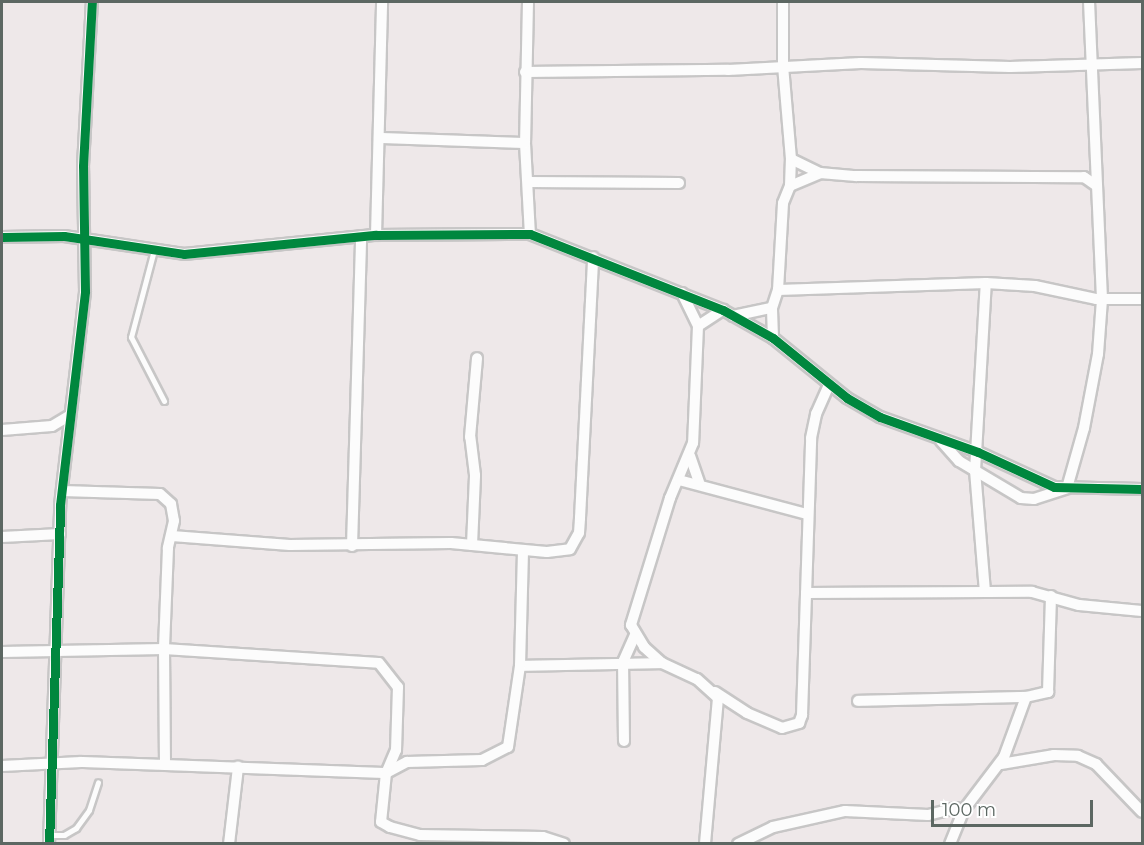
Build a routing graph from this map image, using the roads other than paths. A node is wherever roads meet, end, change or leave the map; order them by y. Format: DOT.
graph roads {
  1 [pos="92,2"];
  2 [pos="382,2"];
  3 [pos="528,2"];
  4 [pos="783,2"];
  5 [pos="1089,2"];
  6 [pos="1090,63"];
  7 [pos="1143,63"];
  8 [pos="783,66"];
  9 [pos="525,72"];
  10 [pos="380,138"];
  11 [pos="525,143"];
  12 [pos="791,159"];
  13 [pos="1095,165"];
  14 [pos="820,173"];
  15 [pos="1084,177"];
  16 [pos="528,182"];
  17 [pos="679,183"];
  18 [pos="790,186"];
  19 [pos="1097,186"];
  20 [pos="530,234"];
  21 [pos="376,235"];
  22 [pos="361,236"];
  23 [pos="2,237"];
  24 [pos="85,238"];
  25 [pos="154,250"];
  26 [pos="593,257"];
  27 [pos="986,284"];
  28 [pos="778,290"];
  29 [pos="682,292"];
  30 [pos="1102,299"];
  31 [pos="1143,299"];
  32 [pos="772,308"];
  33 [pos="728,313"];
  34 [pos="698,326"];
  35 [pos="773,338"];
  36 [pos="477,358"];
  37 [pos="829,385"];
  38 [pos="164,401"];
  39 [pos="70,415"];
  40 [pos="52,426"];
  41 [pos="2,430"];
  42 [pos="67,437"];
  43 [pos="941,441"];
  44 [pos="978,452"];
  45 [pos="690,456"];
  46 [pos="975,471"];
  47 [pos="679,480"];
  48 [pos="699,482"];
  49 [pos="1067,488"];
  50 [pos="1143,489"];
  51 [pos="62,491"];
  52 [pos="807,514"];
  53 [pos="60,534"];
  54 [pos="172,536"];
  55 [pos="2,537"];
  56 [pos="472,544"];
  57 [pos="352,546"];
  58 [pos="523,550"];
  59 [pos="985,592"];
  60 [pos="806,593"];
  61 [pos="1051,596"];
  62 [pos="1143,611"];
  63 [pos="635,635"];
  64 [pos="164,649"];
  65 [pos="56,650"];
  66 [pos="2,652"];
  67 [pos="623,662"];
  68 [pos="662,663"];
  69 [pos="520,666"];
  70 [pos="714,692"];
  71 [pos="1026,696"];
  72 [pos="858,701"];
  73 [pos="624,741"];
  74 [pos="52,764"];
  75 [pos="165,764"];
  76 [pos="1000,764"];
  77 [pos="2,766"];
  78 [pos="238,767"];
  79 [pos="386,773"];
  80 [pos="98,782"];
  81 [pos="963,811"];
  82 [pos="1143,812"];
  83 [pos="49,839"];
  84 [pos="229,843"];
  85 [pos="564,843"];
  86 [pos="705,843"];
  87 [pos="738,843"];
  88 [pos="950,843"];
  1 -- 24 [label="street"];
  2 -- 10 [label="street"];
  3 -- 9 [label="street"];
  4 -- 8 [label="street"];
  5 -- 6 [label="street"];
  6 -- 7 [label="street"];
  6 -- 8 [label="street"];
  6 -- 13 [label="street"];
  8 -- 9 [label="street"];
  8 -- 12 [label="street"];
  9 -- 11 [label="street"];
  10 -- 11 [label="street"];
  10 -- 21 [label="street"];
  11 -- 16 [label="street"];
  12 -- 14 [label="street"];
  12 -- 18 [label="street"];
  13 -- 15 [label="street"];
  13 -- 19 [label="street"];
  14 -- 15 [label="street"];
  14 -- 18 [label="street"];
  15 -- 19 [label="street"];
  16 -- 17 [label="street"];
  16 -- 20 [label="street"];
  18 -- 28 [label="street"];
  19 -- 30 [label="street"];
  20 -- 21 [label="street"];
  20 -- 26 [label="street"];
  21 -- 22 [label="street"];
  22 -- 25 [label="street"];
  22 -- 57 [label="street"];
  23 -- 24 [label="street"];
  24 -- 25 [label="street"];
  24 -- 39 [label="street"];
  25 -- 38 [label="lane"];
  26 -- 29 [label="street"];
  26 -- 58 [label="street"];
  27 -- 28 [label="street"];
  27 -- 30 [label="street"];
  27 -- 44 [label="street"];
  28 -- 32 [label="street"];
  29 -- 33 [label="street"];
  29 -- 34 [label="street"];
  30 -- 31 [label="street"];
  30 -- 49 [label="street"];
  32 -- 33 [label="street"];
  32 -- 35 [label="street"];
  33 -- 34 [label="street"];
  33 -- 35 [label="street"];
  34 -- 45 [label="street"];
  35 -- 37 [label="street"];
  36 -- 56 [label="street"];
  37 -- 43 [label="street"];
  37 -- 52 [label="street"];
  39 -- 40 [label="street"];
  39 -- 42 [label="street"];
  40 -- 41 [label="street"];
  40 -- 42 [label="street"];
  42 -- 51 [label="street"];
  43 -- 44 [label="street"];
  43 -- 46 [label="street"];
  44 -- 46 [label="street"];
  44 -- 49 [label="street"];
  45 -- 47 [label="street"];
  45 -- 48 [label="street"];
  46 -- 49 [label="street"];
  46 -- 59 [label="street"];
  47 -- 48 [label="street"];
  47 -- 63 [label="street"];
  48 -- 52 [label="street"];
  49 -- 50 [label="street"];
  51 -- 53 [label="street"];
  51 -- 54 [label="street"];
  52 -- 60 [label="street"];
  53 -- 55 [label="street"];
  53 -- 65 [label="street"];
  54 -- 57 [label="street"];
  54 -- 64 [label="street"];
  56 -- 57 [label="street"];
  56 -- 58 [label="street"];
  58 -- 69 [label="street"];
  59 -- 60 [label="street"];
  59 -- 61 [label="street"];
  60 -- 70 [label="street"];
  61 -- 62 [label="street"];
  61 -- 71 [label="street"];
  63 -- 67 [label="street"];
  63 -- 68 [label="street"];
  64 -- 65 [label="street"];
  64 -- 75 [label="street"];
  64 -- 79 [label="street"];
  65 -- 66 [label="street"];
  65 -- 74 [label="street"];
  67 -- 68 [label="street"];
  67 -- 69 [label="street"];
  67 -- 73 [label="street"];
  68 -- 70 [label="street"];
  69 -- 79 [label="street"];
  70 -- 86 [label="street"];
  71 -- 72 [label="street"];
  71 -- 76 [label="street"];
  74 -- 75 [label="street"];
  74 -- 77 [label="street"];
  74 -- 83 [label="street"];
  75 -- 78 [label="street"];
  76 -- 81 [label="street"];
  76 -- 82 [label="street"];
  78 -- 79 [label="street"];
  78 -- 84 [label="street"];
  79 -- 85 [label="street"];
  80 -- 83 [label="lane"];
  81 -- 87 [label="street"];
  81 -- 88 [label="street"];
}
